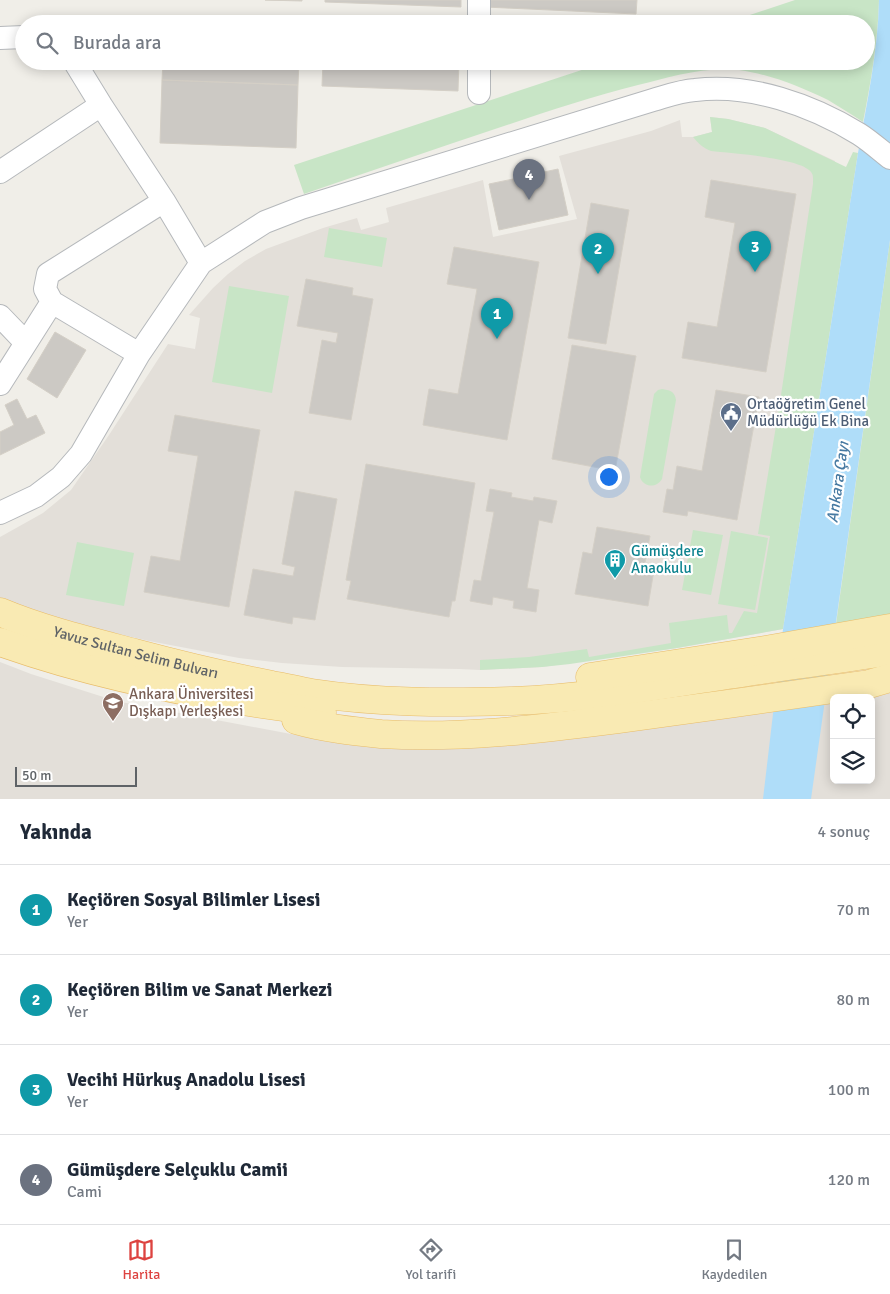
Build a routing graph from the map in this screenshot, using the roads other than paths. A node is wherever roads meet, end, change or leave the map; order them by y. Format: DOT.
graph roads {
  1 [pos="479,0"];
  2 [pos="479,15"];
  3 [pos="15,37"];
  4 [pos="0,38"];
  5 [pos="79,70"];
  6 [pos="479,70"];
  7 [pos="479,93"];
  8 [pos="100,105"];
  9 [pos="890,158"];
  10 [pos="0,172"];
  11 [pos="164,200"];
  12 [pos="202,263"];
  13 [pos="52,302"];
  14 [pos="0,316"];
  15 [pos="26,343"];
  16 [pos="139,354"];
  17 [pos="0,384"];
  18 [pos="1,512"];
  19 [pos="0,612"];
  20 [pos="890,628"];
  21 [pos="0,642"];
  22 [pos="890,652"];
  23 [pos="890,668"];
  24 [pos="890,678"];
  25 [pos="273,695"];
  1 -- 2 [label="street"];
  3 -- 4 [label="street"];
  5 -- 8 [label="street"];
  6 -- 7 [label="street"];
  8 -- 10 [label="street"];
  8 -- 11 [label="street"];
  9 -- 12 [label="street"];
  11 -- 12 [label="street"];
  11 -- 13 [label="street"];
  12 -- 16 [label="street"];
  13 -- 15 [label="street"];
  13 -- 16 [label="street"];
  14 -- 15 [label="street"];
  15 -- 17 [label="street"];
  16 -- 18 [label="street"];
  19 -- 25 [label="main road, Yavuz Sultan Selim Bulvarı"];
  20 -- 25 [label="main road"];
  21 -- 25 [label="main road, Yavuz Sultan Selim Bulvarı"];
  22 -- 25 [label="main road"];
  23 -- 25 [label="main road"];
  24 -- 25 [label="main road"];
}
